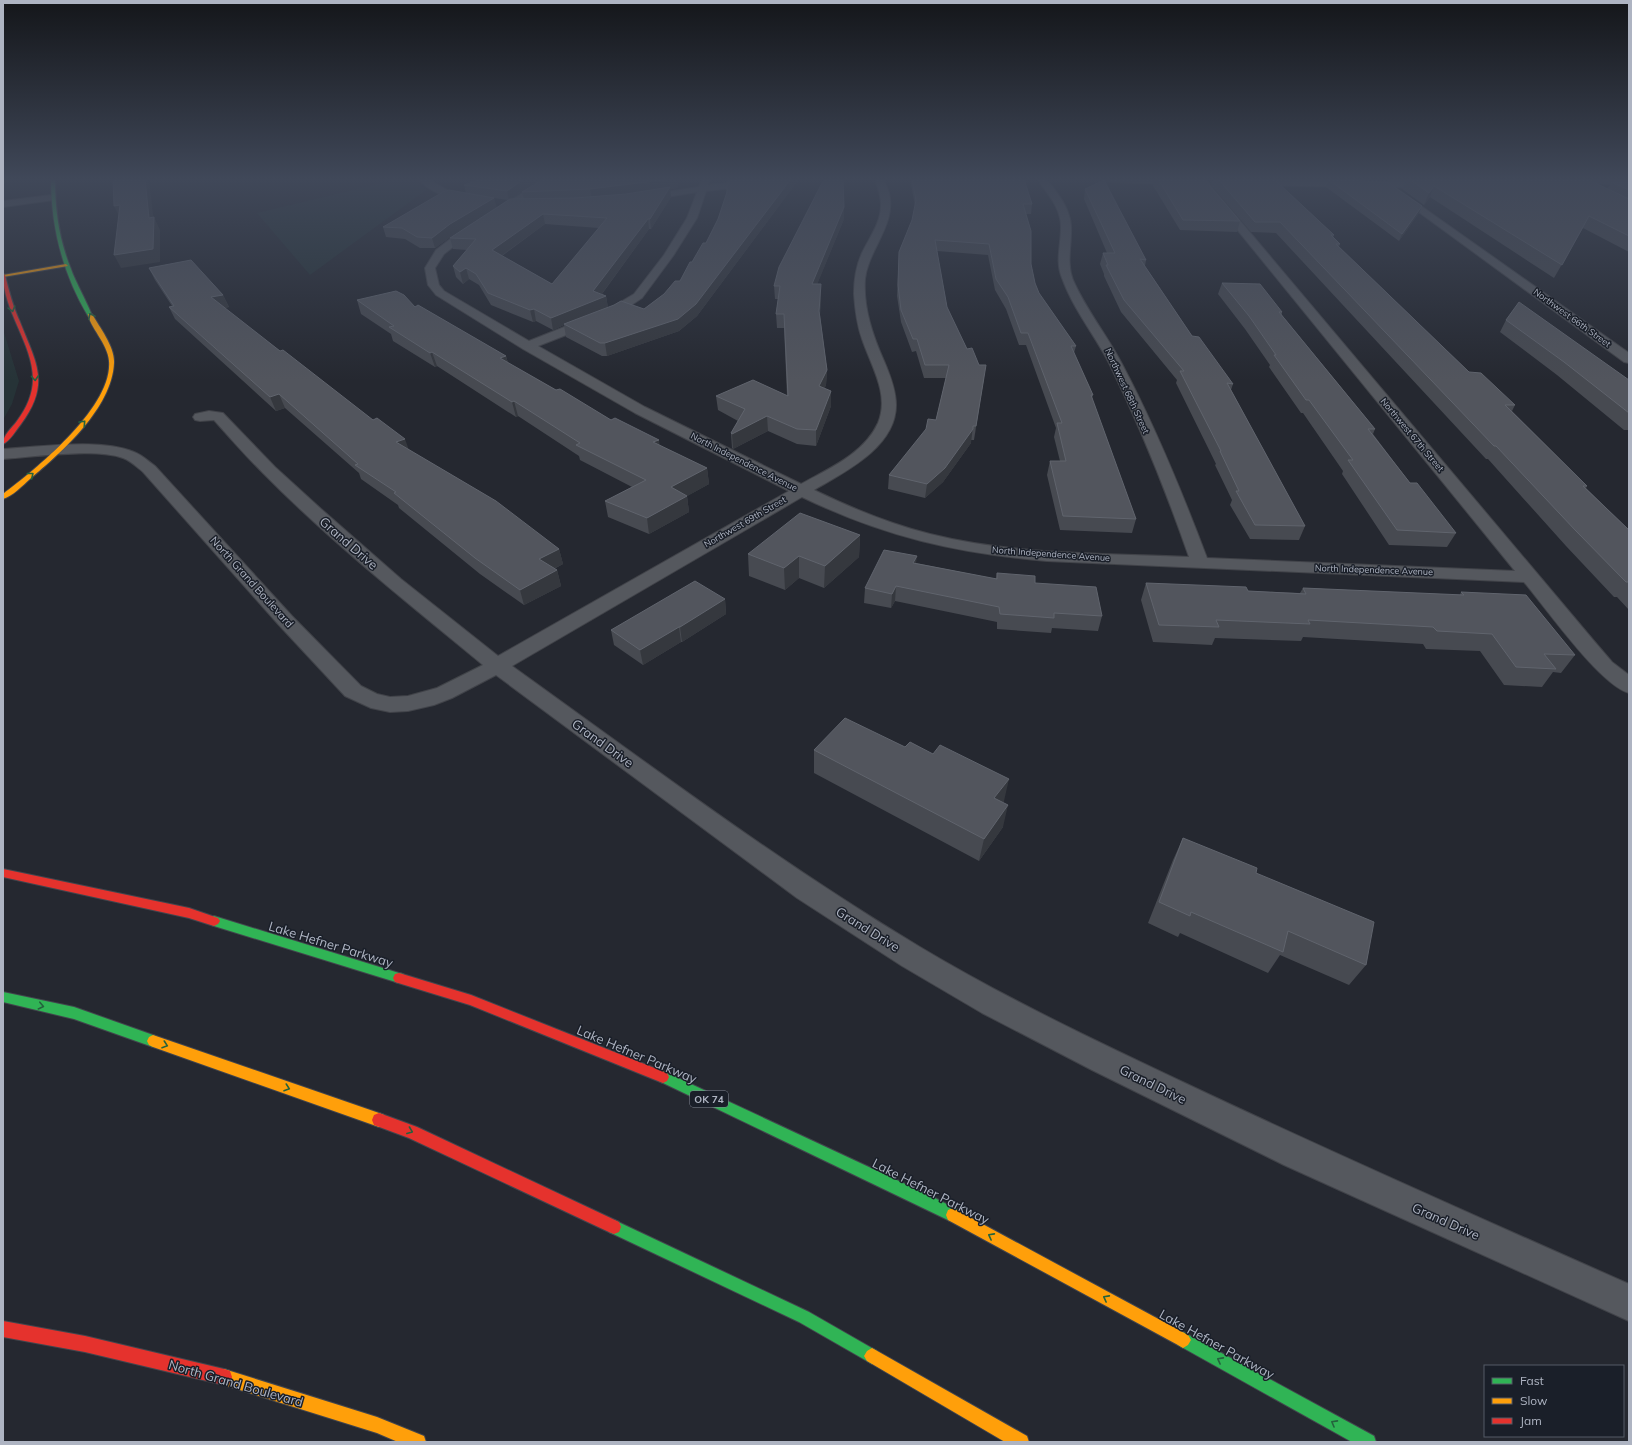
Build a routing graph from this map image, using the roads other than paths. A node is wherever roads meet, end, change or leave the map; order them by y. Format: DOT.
graph roads {
  1 [pos="61,246"];
  2 [pos="447,246"];
  3 [pos="674,246"];
  4 [pos="870,246"];
  5 [pos="1065,246"];
  6 [pos="1256,246"];
  7 [pos="1473,246"];
  8 [pos="66,265"];
  9 [pos="3,275"];
  10 [pos="527,346"];
  11 [pos="1629,359"];
  12 [pos="200,417"];
  13 [pos="3,442"];
  14 [pos="56,451"];
  15 [pos="3,454"];
  16 [pos="800,490"];
  17 [pos="3,497"];
  18 [pos="1200,562"];
  19 [pos="1530,577"];
  20 [pos="497,666"];
  21 [pos="1629,686"];
  22 [pos="3,873"];
  23 [pos="3,997"];
  24 [pos="1629,1303"];
  25 [pos="3,1329"];
  26 [pos="418,1442"];
  27 [pos="1021,1442"];
  28 [pos="1368,1442"];
  1 -- 8 [label="main road"];
  2 -- 10 [label="street, North Independence Avenue"];
  3 -- 10 [label="street"];
  4 -- 16 [label="street, Northwest 69th Street"];
  5 -- 18 [label="street, Northwest 68th Street"];
  6 -- 19 [label="street, Northwest 67th Street"];
  7 -- 11 [label="street, Northwest 66th Street"];
  8 -- 9 [label="main road"];
  14 -- 8 [label="main road, one-way"];
  9 -- 13 [label="main road, one-way"];
  10 -- 16 [label="street, North Independence Avenue"];
  12 -- 20 [label="street, Grand Drive"];
  14 -- 15 [label="street, North Grand Boulevard"];
  17 -- 14 [label="main road, one-way"];
  14 -- 20 [label="street, North Grand Boulevard"];
  16 -- 18 [label="street, North Independence Avenue"];
  16 -- 20 [label="street, Northwest 69th Street"];
  18 -- 19 [label="street, North Independence Avenue"];
  19 -- 21 [label="street, Northwest 67th Street"];
  20 -- 24 [label="street, Grand Drive"];
  28 -- 22 [label="main road, Lake Hefner Parkway / OK 74, one-way"];
  23 -- 27 [label="main road, one-way"];
  25 -- 26 [label="main road, North Grand Boulevard"];
}
